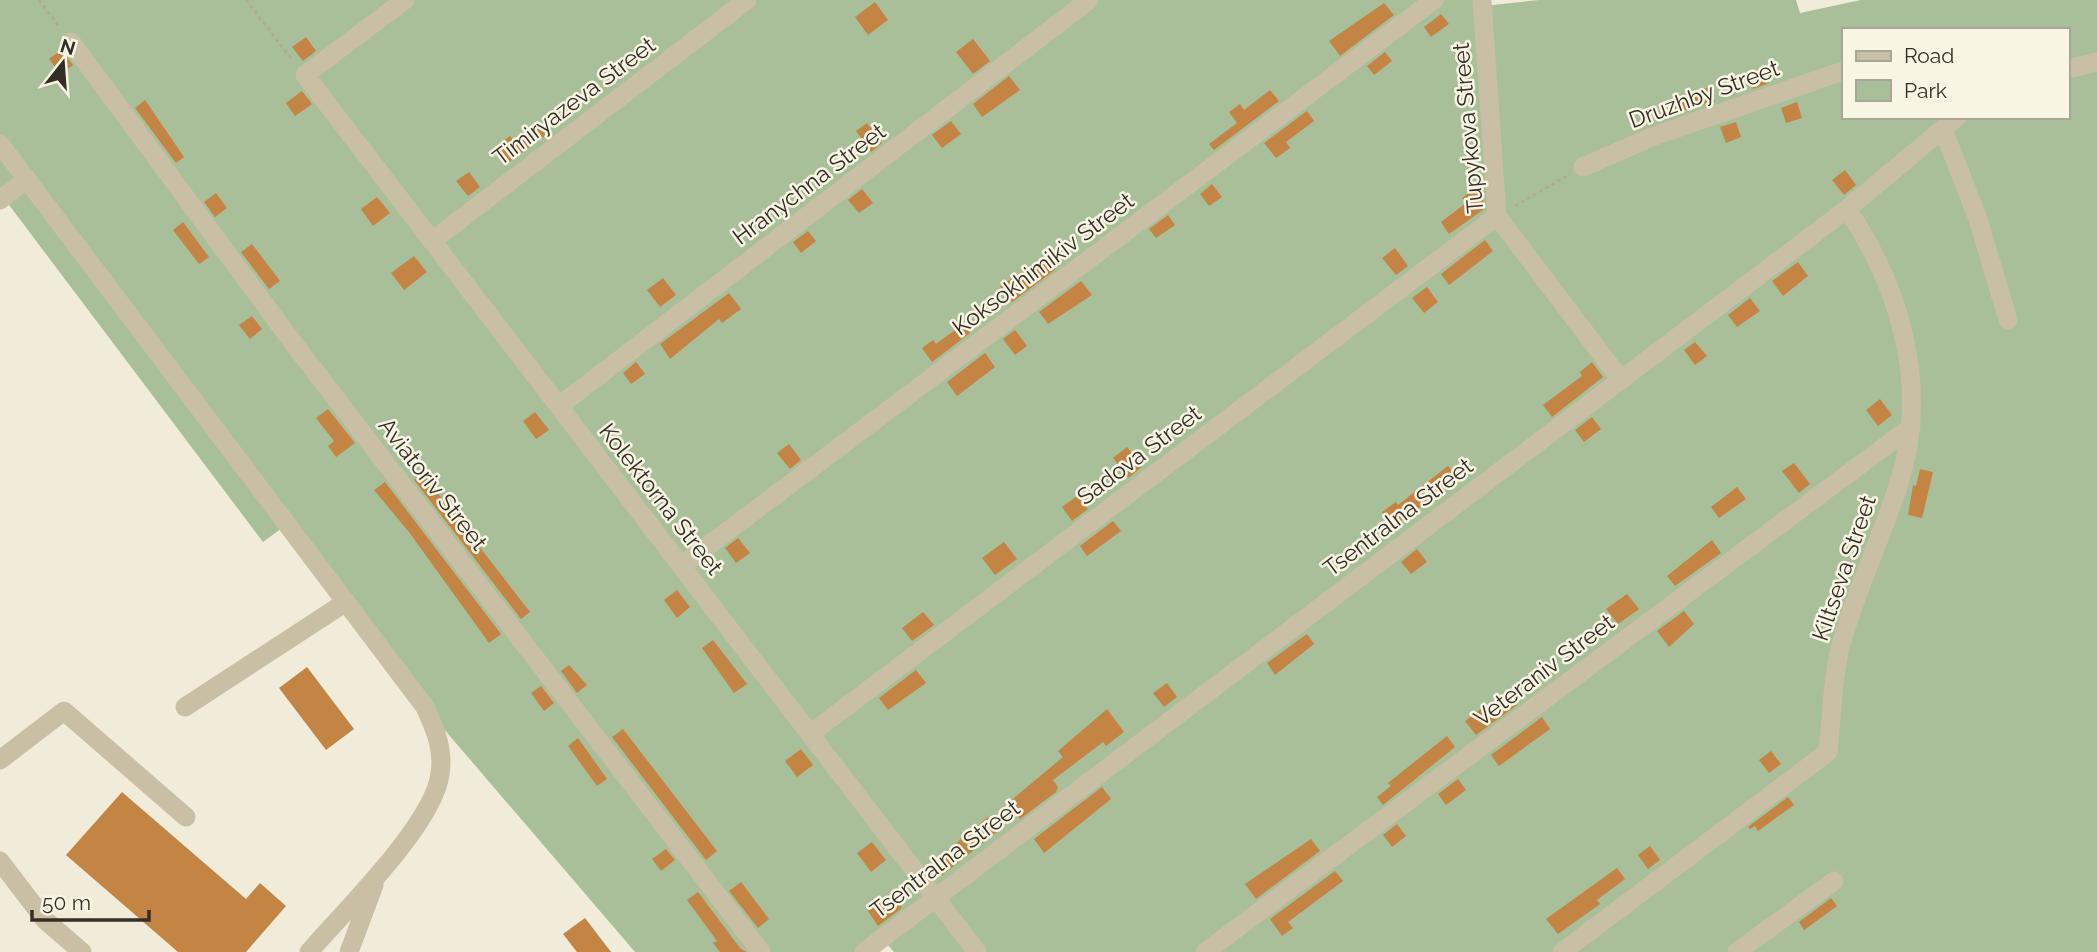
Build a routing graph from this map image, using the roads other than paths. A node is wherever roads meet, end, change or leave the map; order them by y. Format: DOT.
graph roads {
  1 [pos="405,0"];
  2 [pos="747,0"];
  3 [pos="1089,0"];
  4 [pos="1433,0"];
  5 [pos="1482,0"];
  6 [pos="71,42"];
  7 [pos="2097,62"];
  8 [pos="2069,69"];
  9 [pos="1842,71"];
  10 [pos="1950,123"];
  11 [pos="0,144"];
  12 [pos="1583,167"];
  13 [pos="27,179"];
  14 [pos="0,200"];
  15 [pos="1847,209"];
  16 [pos="1497,216"];
  17 [pos="432,241"];
  18 [pos="2008,320"];
  19 [pos="1621,380"];
  20 [pos="559,406"];
  21 [pos="1911,427"];
  22 [pos="681,566"];
  23 [pos="346,602"];
  24 [pos="185,707"];
  25 [pos="810,734"];
  26 [pos="0,760"];
  27 [pos="186,817"];
  28 [pos="0,861"];
  29 [pos="379,871"];
  30 [pos="1833,881"];
  31 [pos="935,897"];
  32 [pos="82,952"];
  33 [pos="309,952"];
  34 [pos="349,952"];
  35 [pos="761,952"];
  36 [pos="864,952"];
  37 [pos="978,952"];
  38 [pos="1205,952"];
  39 [pos="1562,952"];
  40 [pos="1737,952"];
  1 -- 17 [label="street, Kolektorna Street"];
  2 -- 17 [label="street, Timiryazeva Street"];
  3 -- 20 [label="street, Hranychna Street"];
  4 -- 22 [label="street, Koksokhimikiv Street"];
  5 -- 16 [label="street, Tupykova Street"];
  6 -- 35 [label="street, Aviatoriv Street"];
  7 -- 8 [label="street"];
  9 -- 12 [label="street, Druzhby Street"];
  10 -- 15 [label="street, Tsentralna Street"];
  10 -- 18 [label="street"];
  11 -- 13 [label="street"];
  13 -- 14 [label="street"];
  13 -- 23 [label="street"];
  15 -- 19 [label="street, Tsentralna Street"];
  15 -- 21 [label="street, Kiltseva Street"];
  16 -- 19 [label="street, Tupykova Street"];
  16 -- 25 [label="street, Sadova Street"];
  17 -- 20 [label="street, Kolektorna Street"];
  19 -- 31 [label="street, Tsentralna Street"];
  20 -- 22 [label="street, Kolektorna Street"];
  21 -- 38 [label="street, Veteraniv Street"];
  21 -- 39 [label="street, Kiltseva Street"];
  22 -- 25 [label="street, Kolektorna Street"];
  23 -- 24 [label="street"];
  23 -- 29 [label="street"];
  25 -- 31 [label="street, Kolektorna Street"];
  26 -- 27 [label="street"];
  28 -- 32 [label="street"];
  29 -- 33 [label="street"];
  29 -- 34 [label="street"];
  30 -- 40 [label="street"];
  31 -- 36 [label="street, Tsentralna Street"];
  31 -- 37 [label="street, Kolektorna Street"];
}
